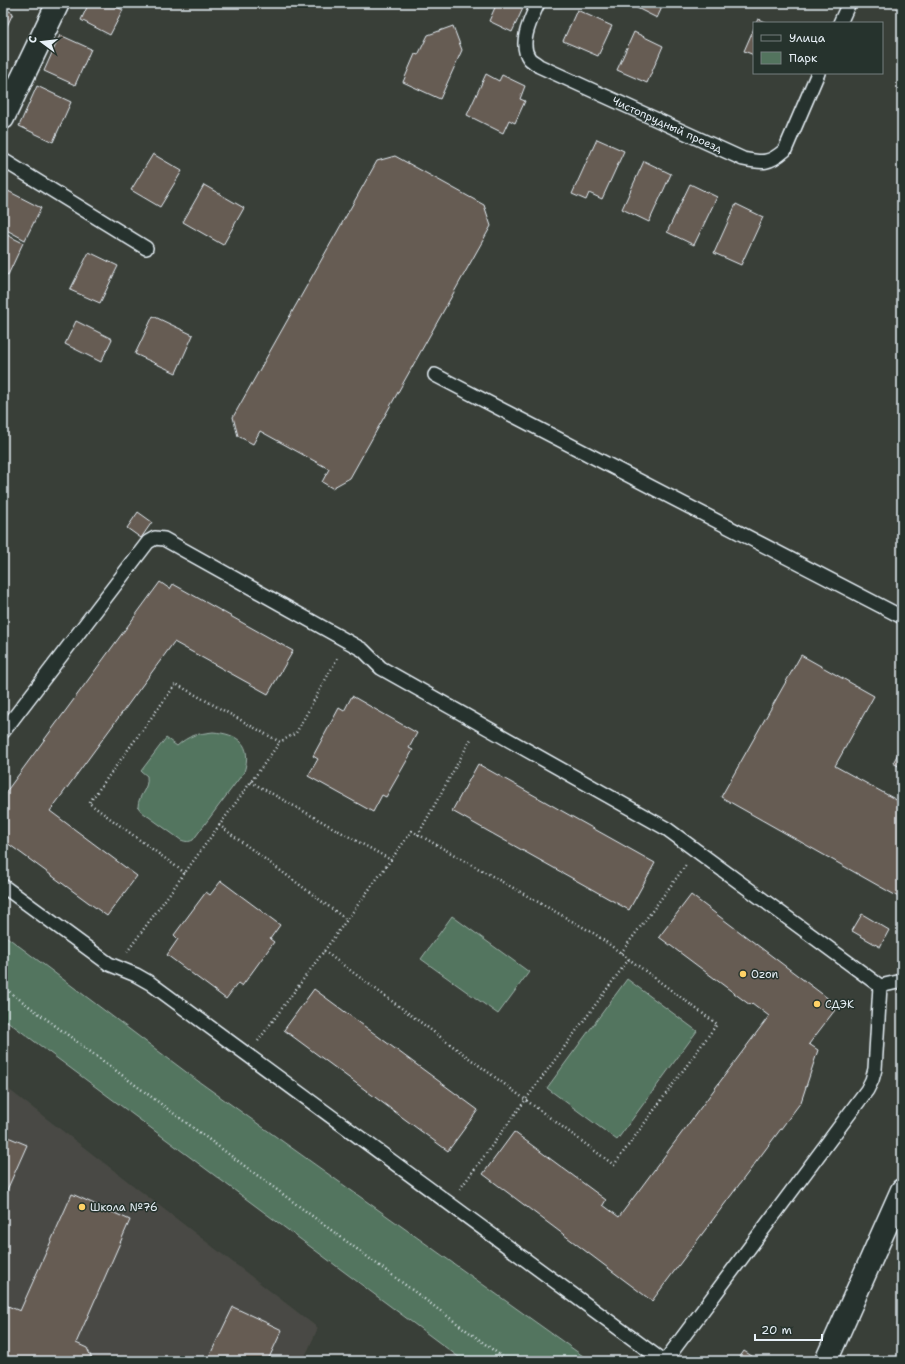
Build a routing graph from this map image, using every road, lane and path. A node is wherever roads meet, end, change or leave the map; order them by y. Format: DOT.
graph roads {
  1 [pos="58,3"];
  2 [pos="538,3"];
  3 [pos="849,3"];
  4 [pos="840,22"];
  5 [pos="818,74"];
  6 [pos="3,118"];
  7 [pos="3,160"];
  8 [pos="146,248"];
  9 [pos="435,375"];
  10 [pos="902,617"];
  11 [pos="347,641"];
  12 [pos="480,724"];
  13 [pos="3,732"];
  14 [pos="280,742"];
  15 [pos="251,782"];
  16 [pos="219,825"];
  17 [pos="418,835"];
  18 [pos="697,850"];
  19 [pos="391,860"];
  20 [pos="185,873"];
  21 [pos="3,886"];
  22 [pos="347,920"];
  23 [pos="324,951"];
  24 [pos="621,953"];
  25 [pos="629,959"];
  26 [pos="116,967"];
  27 [pos="902,981"];
  28 [pos="880,986"];
  29 [pos="3,987"];
  30 [pos="248,1054"];
  31 [pos="525,1099"];
  32 [pos="902,1190"];
  33 [pos="449,1203"];
  34 [pos="902,1217"];
  35 [pos="508,1361"];
  36 [pos="664,1361"];
  37 [pos="826,1361"];
  38 [pos="840,1361"];
  1 -- 6 [label="street"];
  2 -- 5 [label="lane, Чистопрудный проезд"];
  3 -- 4 [label="lane"];
  7 -- 8 [label="lane"];
  9 -- 10 [label="lane"];
  11 -- 12 [label="lane"];
  11 -- 13 [label="lane"];
  11 -- 14 [label="path"];
  12 -- 17 [label="path"];
  12 -- 18 [label="lane"];
  14 -- 15 [label="path"];
  14 -- 20 [label="path"];
  15 -- 16 [label="path"];
  15 -- 19 [label="path"];
  16 -- 20 [label="path"];
  16 -- 22 [label="path"];
  17 -- 19 [label="path"];
  17 -- 24 [label="path"];
  18 -- 24 [label="path"];
  18 -- 28 [label="lane"];
  19 -- 22 [label="path"];
  20 -- 26 [label="path"];
  21 -- 26 [label="lane"];
  22 -- 23 [label="path"];
  23 -- 30 [label="path"];
  23 -- 31 [label="path"];
  24 -- 25 [label="path"];
  25 -- 31 [label="path"];
  25 -- 31 [label="path"];
  26 -- 30 [label="lane"];
  27 -- 28 [label="lane"];
  28 -- 36 [label="lane"];
  29 -- 35 [label="path"];
  30 -- 33 [label="lane"];
  31 -- 33 [label="path"];
  32 -- 37 [label="street"];
  33 -- 36 [label="lane"];
  34 -- 38 [label="street"];
}
